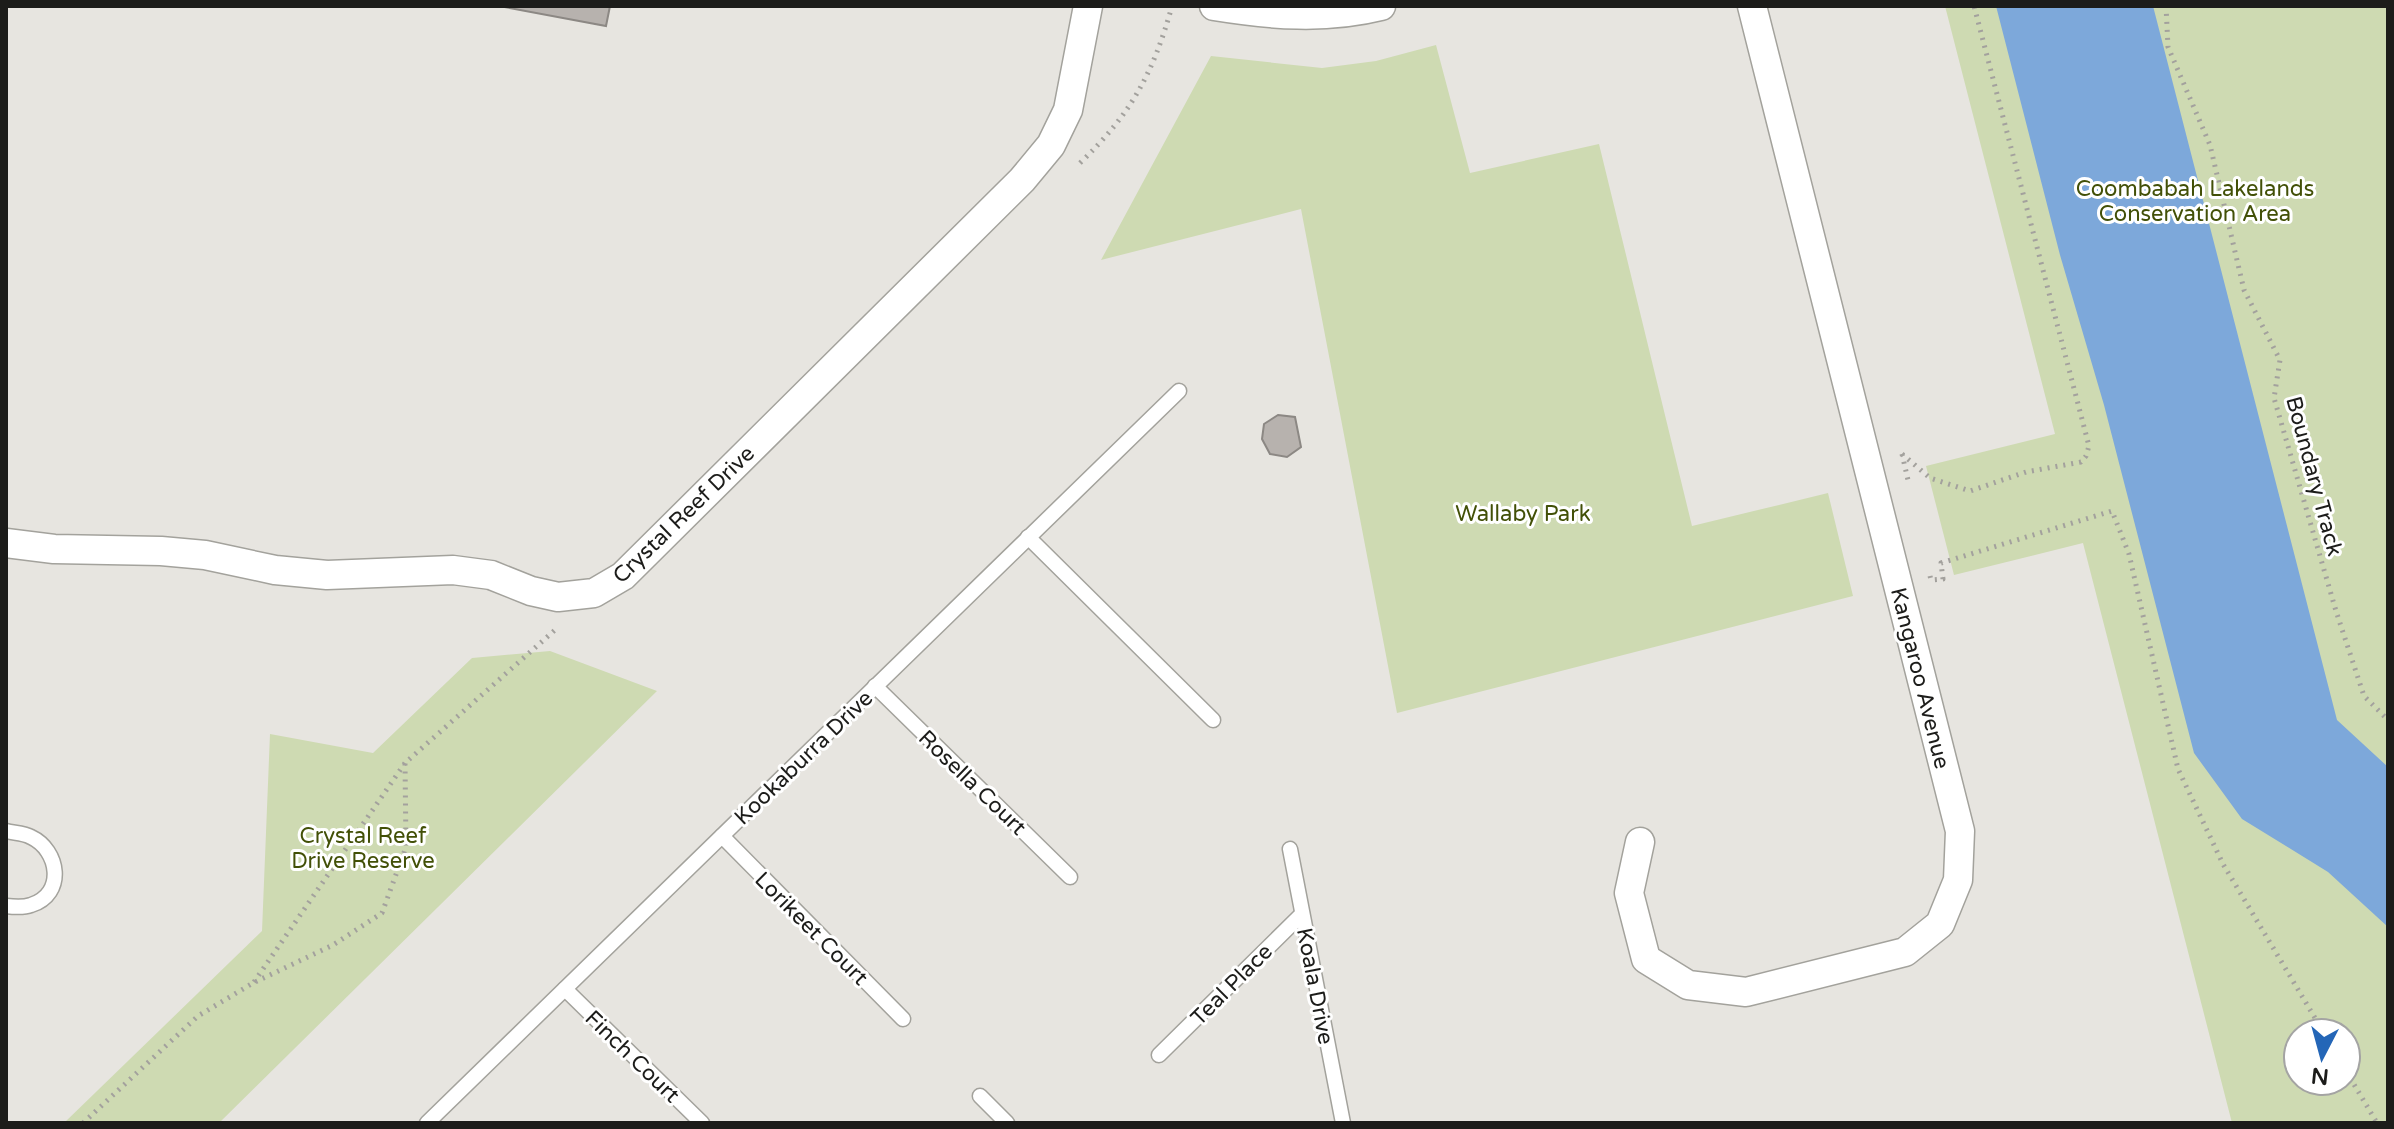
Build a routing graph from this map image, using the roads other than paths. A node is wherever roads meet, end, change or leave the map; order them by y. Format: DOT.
graph roads {
  1 [pos="1088,6"];
  2 [pos="1214,6"];
  3 [pos="1381,6"];
  4 [pos="1752,6"];
  5 [pos="1179,391"];
  6 [pos="1028,537"];
  7 [pos="6,543"];
  8 [pos="875,686"];
  9 [pos="1213,720"];
  10 [pos="6,831"];
  11 [pos="722,836"];
  12 [pos="1640,842"];
  13 [pos="1290,849"];
  14 [pos="1070,877"];
  15 [pos="6,906"];
  16 [pos="1302,914"];
  17 [pos="565,989"];
  18 [pos="903,1019"];
  19 [pos="1159,1055"];
  20 [pos="980,1096"];
  21 [pos="427,1123"];
  22 [pos="702,1123"];
  23 [pos="1007,1123"];
  24 [pos="1343,1123"];
  1 -- 7 [label="street, Crystal Reef Drive"];
  2 -- 3 [label="street"];
  4 -- 12 [label="street, Kangaroo Avenue"];
  5 -- 6 [label="lane, Kookaburra Drive"];
  6 -- 8 [label="lane, Kookaburra Drive"];
  6 -- 9 [label="lane"];
  8 -- 11 [label="lane, Kookaburra Drive"];
  8 -- 14 [label="lane, Rosella Court"];
  10 -- 15 [label="lane"];
  11 -- 17 [label="lane, Kookaburra Drive"];
  11 -- 18 [label="lane, Lorikeet Court"];
  13 -- 16 [label="lane, Koala Drive"];
  16 -- 19 [label="lane, Teal Place"];
  16 -- 24 [label="lane, Koala Drive"];
  17 -- 21 [label="lane, Kookaburra Drive"];
  17 -- 22 [label="lane, Finch Court"];
  20 -- 23 [label="lane"];
}
